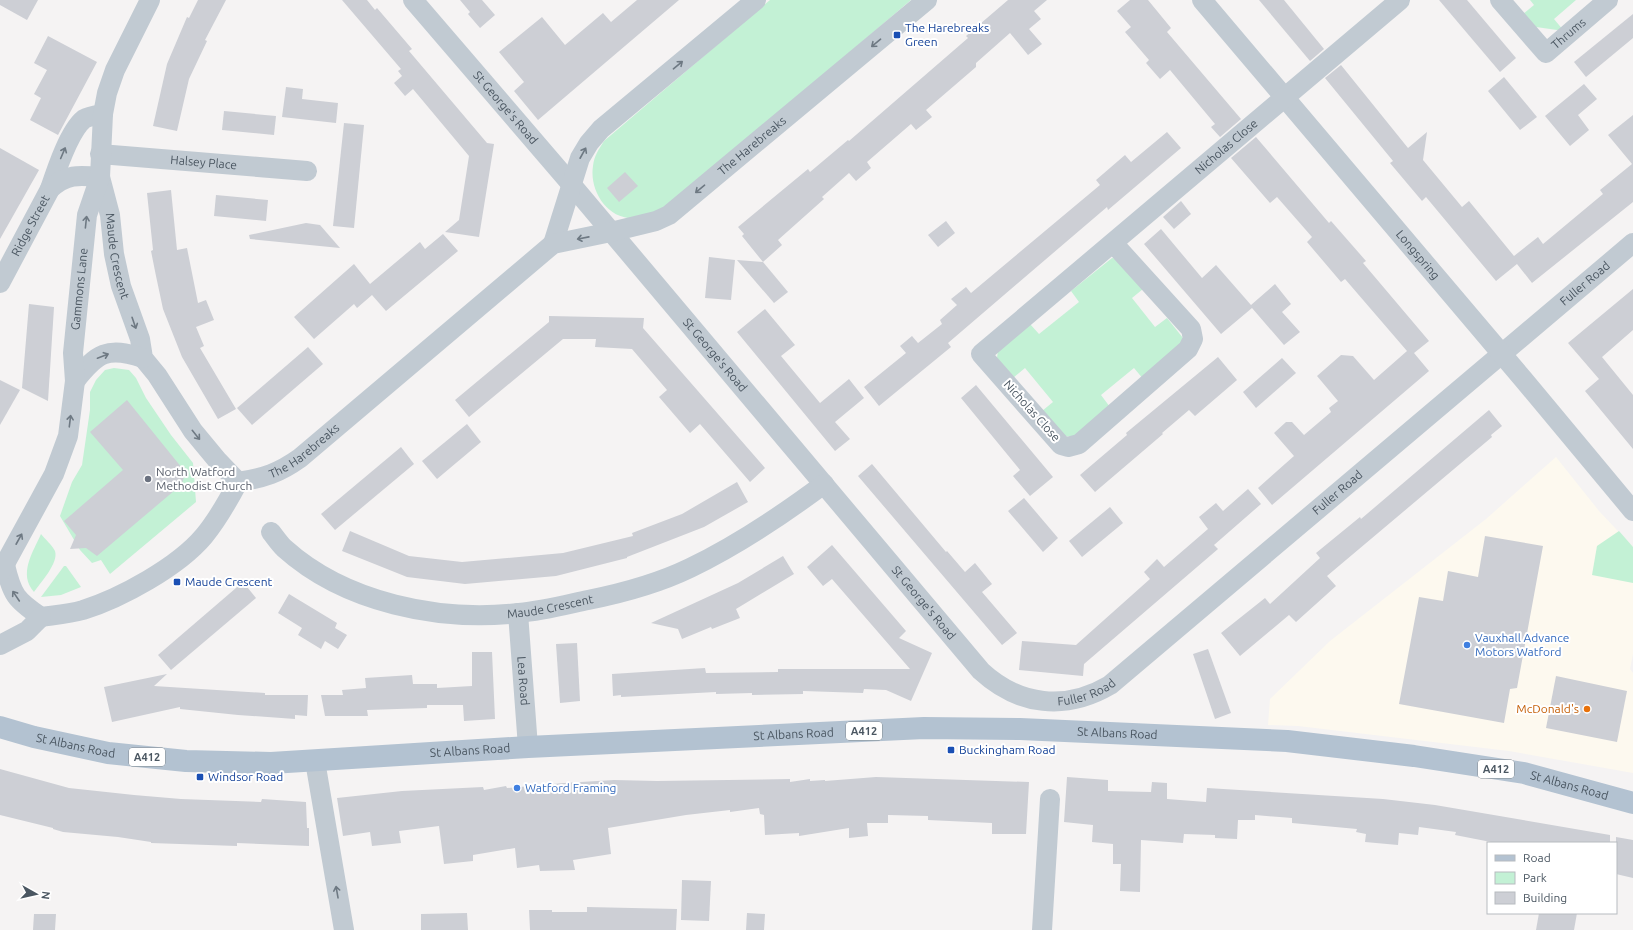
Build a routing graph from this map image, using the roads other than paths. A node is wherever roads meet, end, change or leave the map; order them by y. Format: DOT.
graph roads {
  1 [pos="150,0"];
  2 [pos="413,0"];
  3 [pos="756,0"];
  4 [pos="927,0"];
  5 [pos="1202,0"];
  6 [pos="1400,0"];
  7 [pos="1500,0"];
  8 [pos="1608,0"];
  9 [pos="1284,97"];
  10 [pos="102,114"];
  11 [pos="100,154"];
  12 [pos="307,171"];
  13 [pos="100,176"];
  14 [pos="571,184"];
  15 [pos="50,189"];
  16 [pos="611,232"];
  17 [pos="1113,243"];
  18 [pos="1633,243"];
  19 [pos="553,244"];
  20 [pos="0,283"];
  21 [pos="1501,354"];
  22 [pos="143,358"];
  23 [pos="75,381"];
  24 [pos="238,482"];
  25 [pos="824,484"];
  26 [pos="1633,511"];
  27 [pos="271,532"];
  28 [pos="2,569"];
  29 [pos="518,614"];
  30 [pos="40,617"];
  31 [pos="3,644"];
  32 [pos="0,661"];
  33 [pos="1025,698"];
  34 [pos="1,723"];
  35 [pos="528,747"];
  36 [pos="315,761"];
  37 [pos="1050,799"];
  38 [pos="1633,803"];
  39 [pos="344,930"];
  40 [pos="1042,930"];
  1 -- 10 [label="street, Gammons Lane"];
  2 -- 14 [label="street, St George's Road"];
  14 -- 3 [label="street, one-way"];
  4 -- 16 [label="street, The Harebreaks, one-way"];
  5 -- 9 [label="street, Longspring"];
  6 -- 9 [label="street"];
  7 -- 8 [label="street, Thrums"];
  9 -- 17 [label="street, Nicholas Close"];
  9 -- 21 [label="street, Longspring"];
  10 -- 11 [label="street, Gammons Lane"];
  15 -- 10 [label="street, Ridge Street, one-way"];
  11 -- 12 [label="street, Halsey Place"];
  11 -- 13 [label="street, Gammons Lane"];
  13 -- 15 [label="street, Ridge Street"];
  13 -- 22 [label="street, Maude Crescent, one-way"];
  23 -- 13 [label="street, Gammons Lane, one-way"];
  14 -- 16 [label="street, St George's Road"];
  14 -- 19 [label="street"];
  15 -- 20 [label="street, Ridge Street"];
  16 -- 19 [label="street, The Harebreaks, one-way"];
  16 -- 25 [label="street, St George's Road"];
  17 -- 17 [label="street, Nicholas Close"];
  18 -- 21 [label="street, Fuller Road"];
  19 -- 24 [label="street, The Harebreaks"];
  21 -- 26 [label="street, Longspring"];
  21 -- 33 [label="street, Fuller Road"];
  23 -- 22 [label="street, one-way"];
  22 -- 24 [label="street, one-way"];
  28 -- 23 [label="street, Gammons Lane, one-way"];
  24 -- 30 [label="street"];
  25 -- 29 [label="street, Maude Crescent"];
  25 -- 33 [label="street, St George's Road"];
  27 -- 29 [label="street, Maude Crescent"];
  30 -- 28 [label="street, one-way"];
  29 -- 35 [label="street, Lea Road"];
  30 -- 31 [label="street"];
  31 -- 32 [label="street"];
  34 -- 36 [label="main road, St Albans Road / A412"];
  35 -- 36 [label="main road, St Albans Road / A412"];
  35 -- 38 [label="main road, St Albans Road / A412"];
  39 -- 36 [label="street, one-way"];
  37 -- 40 [label="street"];
}
